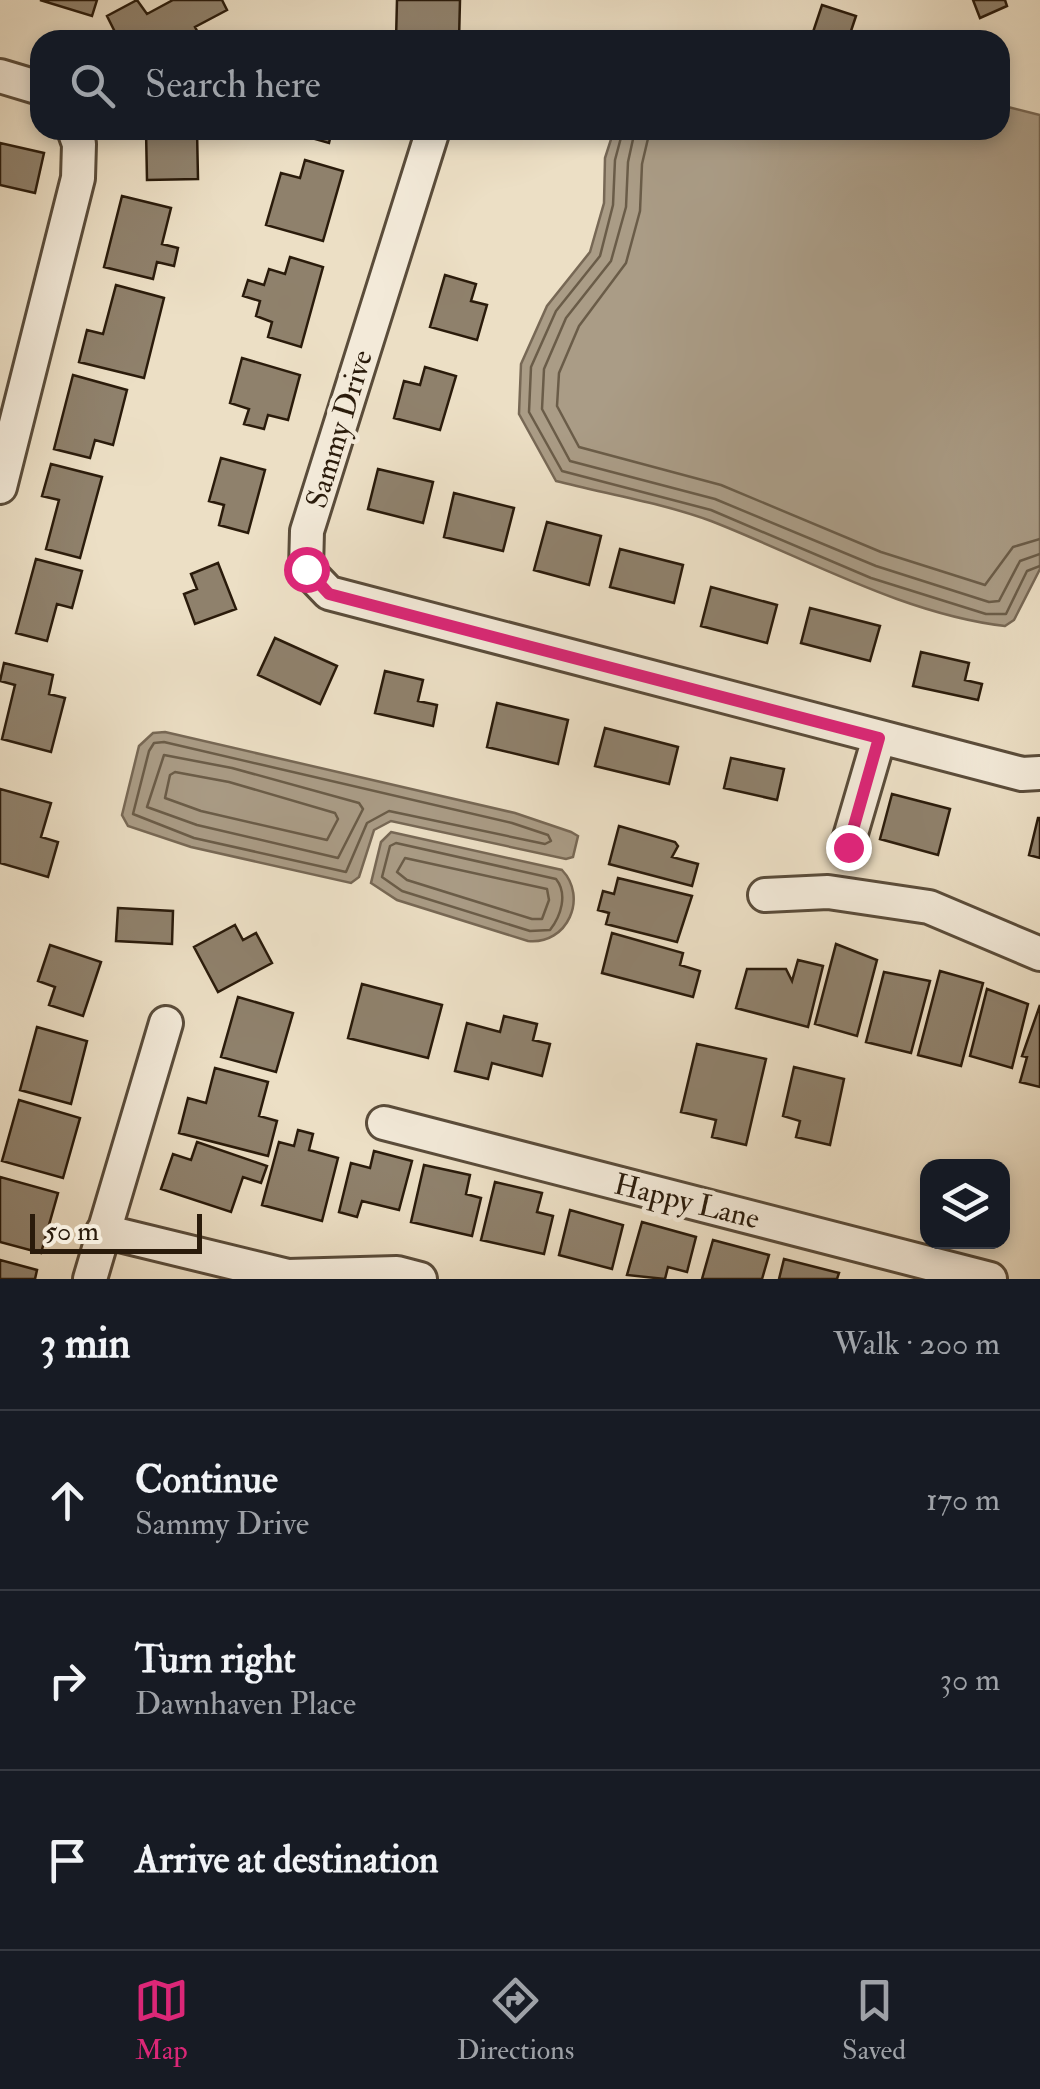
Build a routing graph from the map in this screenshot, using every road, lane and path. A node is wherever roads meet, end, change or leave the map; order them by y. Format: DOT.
graph roads {
  1 [pos="0,76"];
  2 [pos="30,85"];
  3 [pos="77,140"];
  4 [pos="430,140"];
  5 [pos="2,471"];
  6 [pos="879,738"];
  7 [pos="1040,772"];
  8 [pos="848,847"];
  9 [pos="765,895"];
  10 [pos="1040,954"];
  11 [pos="166,1023"];
  12 [pos="384,1123"];
  13 [pos="103,1231"];
  14 [pos="404,1277"];
  15 [pos="90,1279"];
  16 [pos="990,1279"];
  1 -- 2 [label="street"];
  3 -- 5 [label="street"];
  4 -- 6 [label="street, Sammy Drive"];
  6 -- 7 [label="street, Sammy Drive"];
  6 -- 8 [label="street"];
  9 -- 10 [label="street"];
  11 -- 13 [label="street"];
  12 -- 16 [label="street, Happy Lane"];
  13 -- 14 [label="street"];
  13 -- 15 [label="street"];
}
